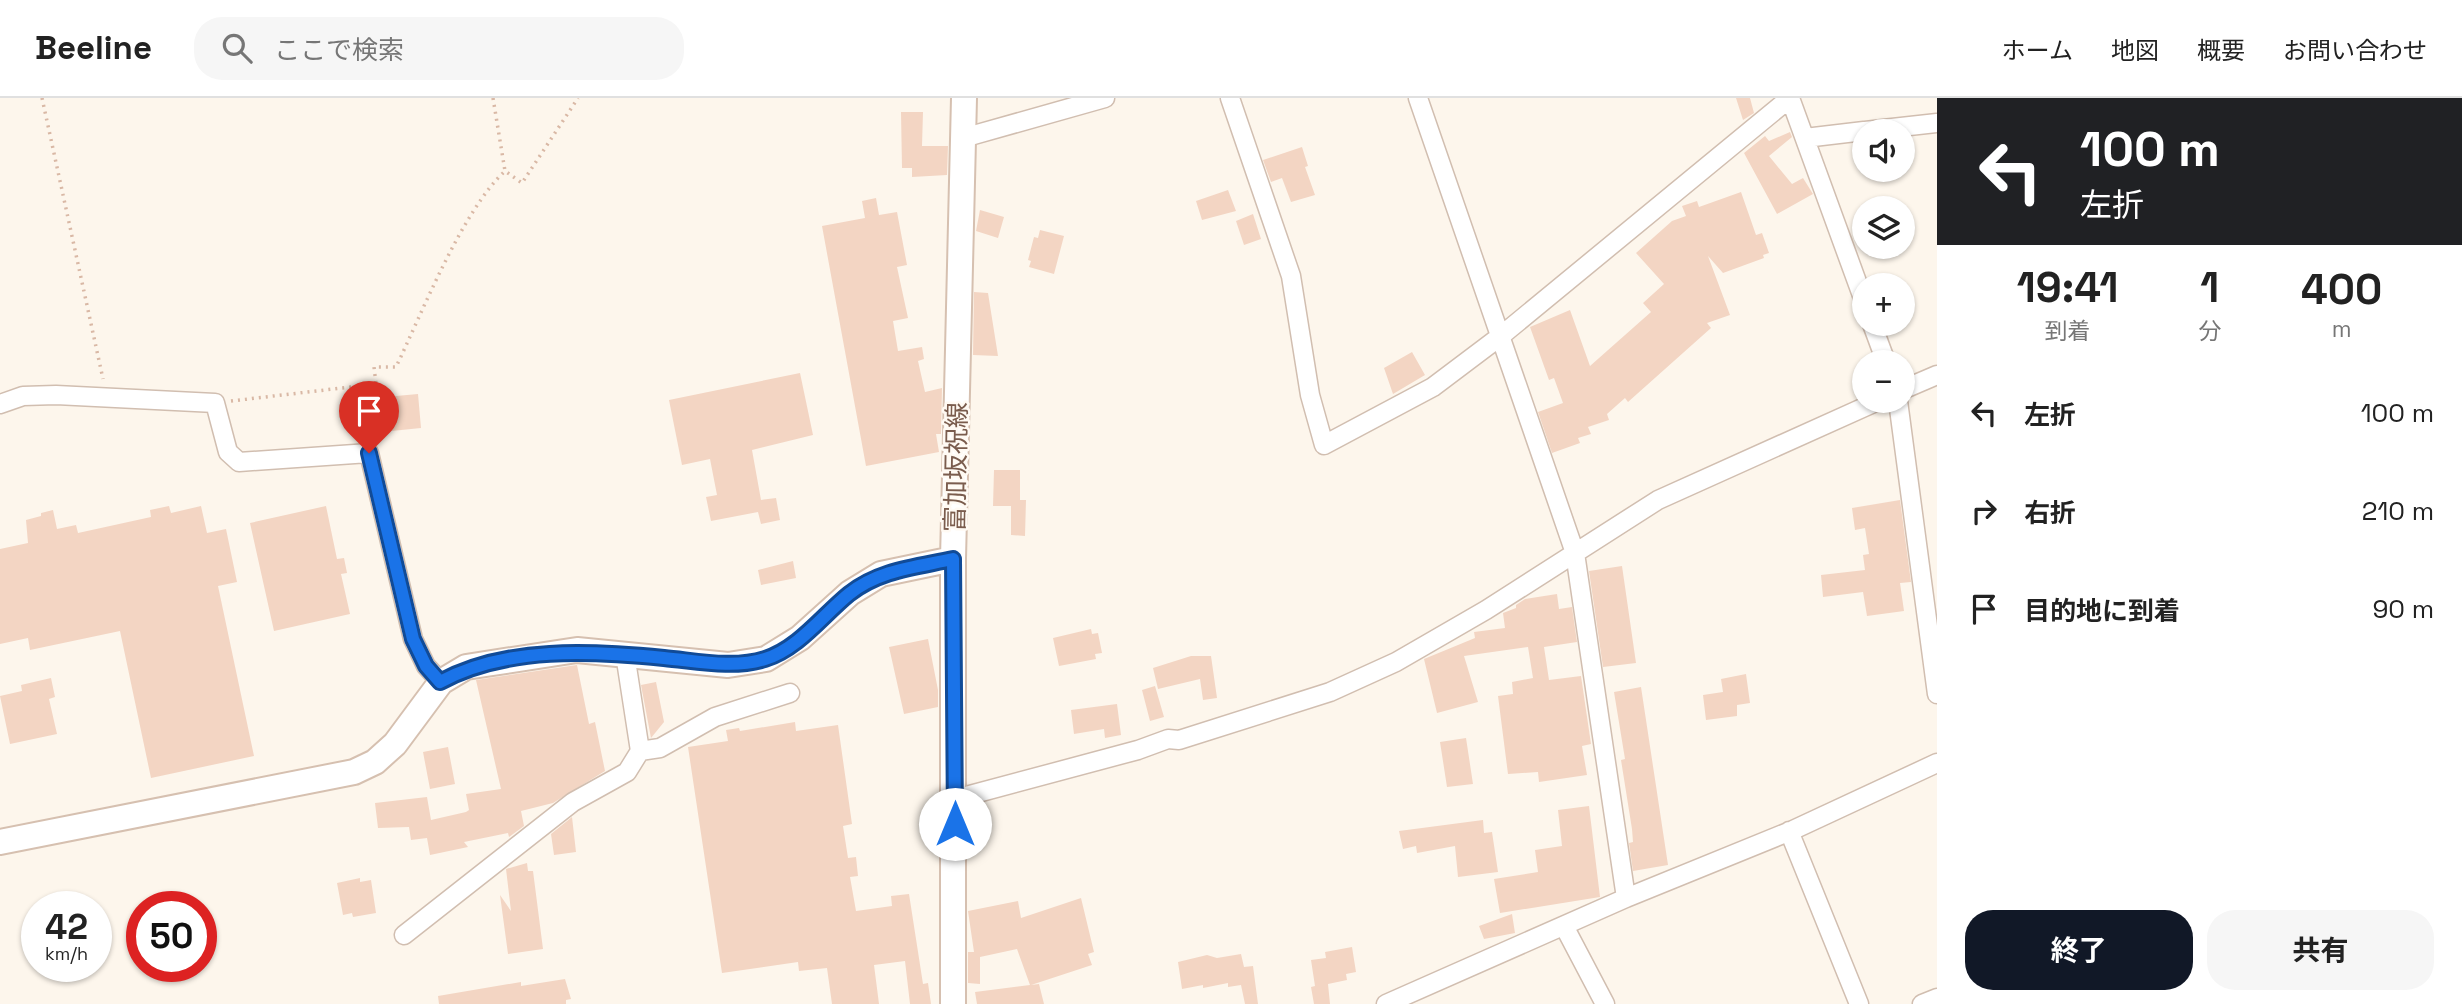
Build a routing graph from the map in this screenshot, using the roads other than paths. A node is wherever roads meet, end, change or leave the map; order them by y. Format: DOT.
graph roads {
  1 [pos="964,98"];
  2 [pos="1105,98"];
  3 [pos="1230,98"];
  4 [pos="1418,98"];
  5 [pos="1790,98"];
  6 [pos="1937,123"];
  7 [pos="1915,125"];
  8 [pos="1852,133"];
  9 [pos="964,138"];
  10 [pos="1805,138"];
  11 [pos="1854,273"];
  12 [pos="1502,335"];
  13 [pos="1937,375"];
  14 [pos="1915,384"];
  15 [pos="0,404"];
  16 [pos="1852,413"];
  17 [pos="1900,413"];
  18 [pos="1575,552"];
  19 [pos="953,559"];
  20 [pos="625,654"];
  21 [pos="440,682"];
  22 [pos="790,692"];
  23 [pos="1937,694"];
  24 [pos="640,751"];
  25 [pos="1937,763"];
  26 [pos="955,799"];
  27 [pos="1789,831"];
  28 [pos="0,842"];
  29 [pos="1626,898"];
  30 [pos="1564,926"];
  31 [pos="404,935"];
  32 [pos="1937,998"];
  33 [pos="953,1004"];
  34 [pos="1387,1004"];
  35 [pos="1605,1004"];
  36 [pos="1859,1004"];
  37 [pos="1922,1004"];
  1 -- 9 [label="street, 富加坂祝線"];
  2 -- 9 [label="street"];
  3 -- 12 [label="street"];
  4 -- 12 [label="street"];
  5 -- 10 [label="street"];
  5 -- 12 [label="street"];
  6 -- 7 [label="street"];
  8 -- 10 [label="street"];
  9 -- 19 [label="street, 富加坂祝線"];
  10 -- 11 [label="street"];
  12 -- 18 [label="street"];
  13 -- 14 [label="street"];
  15 -- 21 [label="street"];
  16 -- 18 [label="street"];
  17 -- 23 [label="street"];
  18 -- 26 [label="street"];
  18 -- 29 [label="street"];
  19 -- 20 [label="street"];
  19 -- 26 [label="street, 富加坂祝線"];
  20 -- 21 [label="street"];
  20 -- 24 [label="street"];
  21 -- 28 [label="street"];
  22 -- 24 [label="street"];
  24 -- 31 [label="street"];
  25 -- 27 [label="street"];
  26 -- 33 [label="street, 富加坂祝線"];
  27 -- 29 [label="street"];
  27 -- 36 [label="street"];
  29 -- 30 [label="street"];
  30 -- 34 [label="street"];
  30 -- 35 [label="street"];
  32 -- 37 [label="street"];
}
